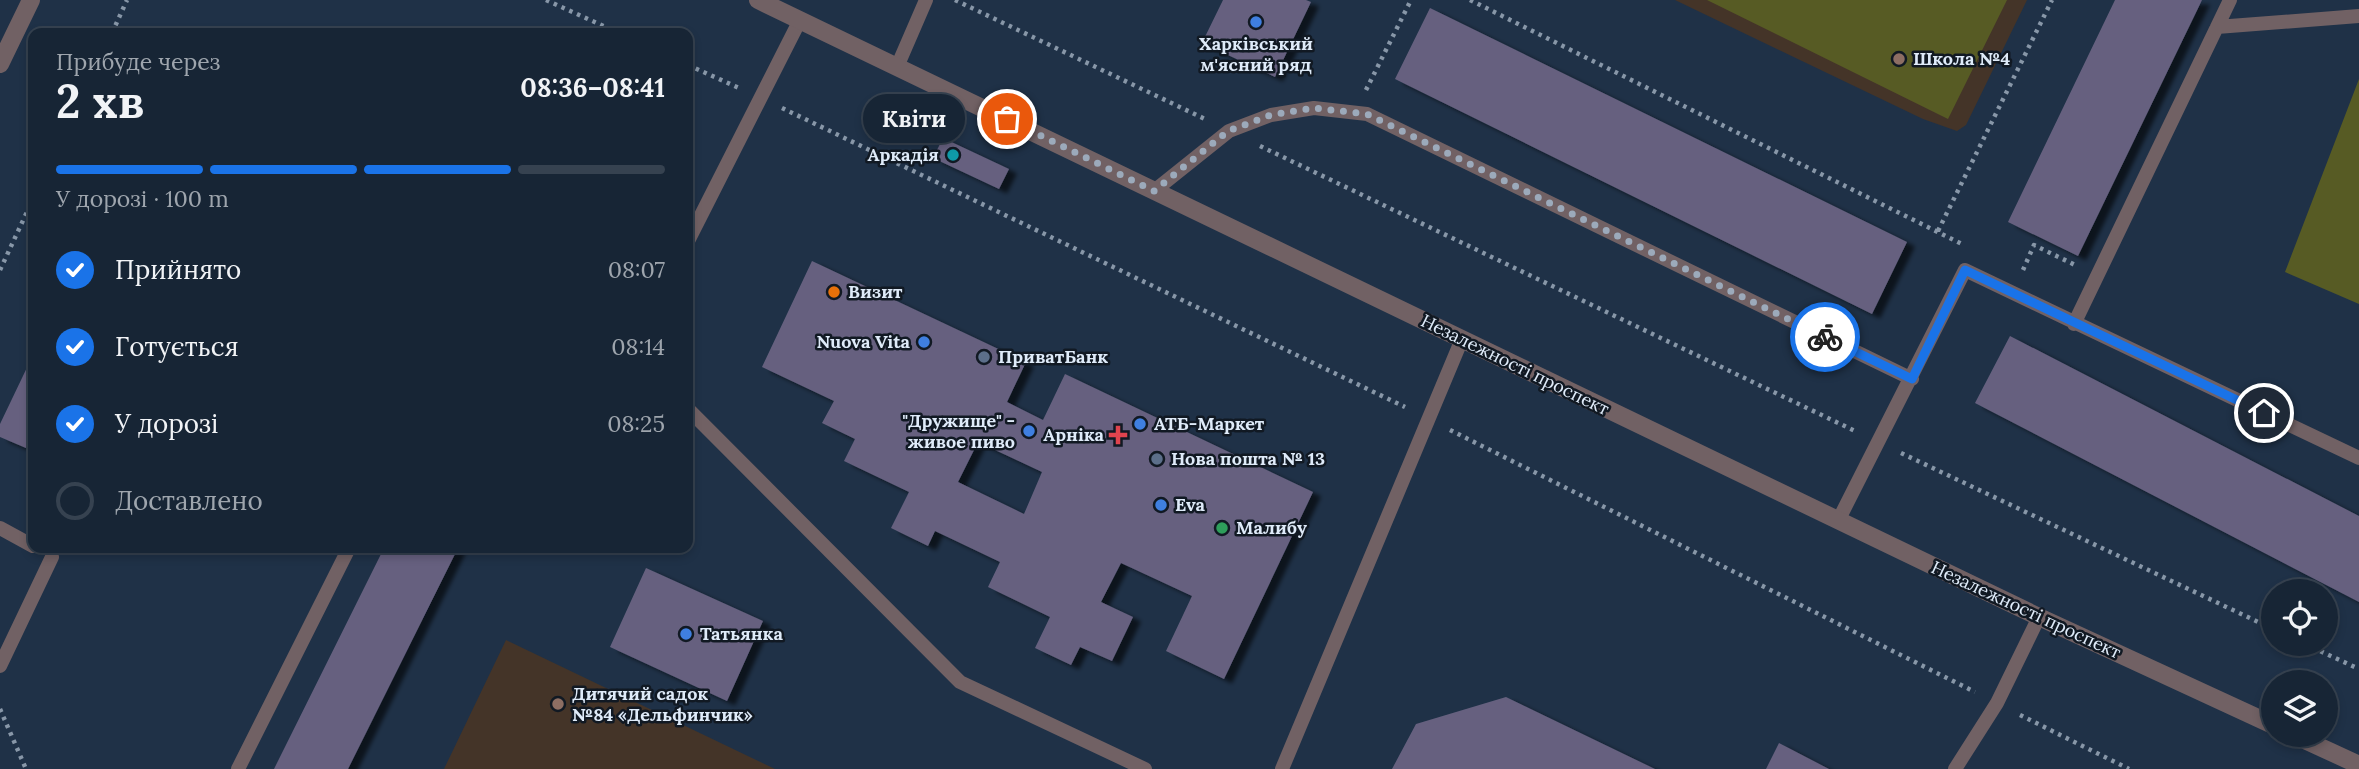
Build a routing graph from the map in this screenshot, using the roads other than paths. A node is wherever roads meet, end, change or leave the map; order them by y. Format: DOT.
graph roads {
  1 [pos="31,0"];
  2 [pos="758,0"];
  3 [pos="926,0"];
  4 [pos="2230,0"];
  5 [pos="2359,16"];
  6 [pos="800,20"];
  7 [pos="2217,27"];
  8 [pos="0,64"];
  9 [pos="897,67"];
  10 [pos="1154,191"];
  11 [pos="693,231"];
  12 [pos="2074,324"];
  13 [pos="1462,339"];
  14 [pos="1912,379"];
  15 [pos="693,414"];
  16 [pos="2359,458"];
  17 [pos="1838,521"];
  18 [pos="0,528"];
  19 [pos="28,544"];
  20 [pos="55,553"];
  21 [pos="346,553"];
  22 [pos="2039,617"];
  23 [pos="0,666"];
  24 [pos="2261,719"];
  25 [pos="2320,747"];
  26 [pos="2359,765"];
  27 [pos="238,769"];
  28 [pos="1145,769"];
  29 [pos="1282,769"];
  30 [pos="1955,769"];
  1 -- 8 [label="street"];
  2 -- 6 [label="street, Незалежності проспект"];
  3 -- 9 [label="lane"];
  4 -- 7 [label="lane"];
  5 -- 7 [label="lane"];
  6 -- 9 [label="street, Незалежності проспект"];
  6 -- 11 [label="lane"];
  7 -- 12 [label="lane"];
  9 -- 10 [label="street, Незалежності проспект"];
  10 -- 13 [label="street, Незалежності проспект"];
  10 -- 14 [label="lane"];
  12 -- 14 [label="lane"];
  12 -- 16 [label="lane"];
  13 -- 17 [label="street, Незалежності проспект"];
  13 -- 29 [label="lane"];
  14 -- 17 [label="lane"];
  15 -- 28 [label="lane"];
  17 -- 22 [label="street, Незалежності проспект"];
  18 -- 19 [label="lane"];
  20 -- 23 [label="lane"];
  21 -- 27 [label="lane"];
  22 -- 24 [label="street, Незалежності проспект"];
  22 -- 30 [label="lane"];
  25 -- 26 [label="street"];
}
